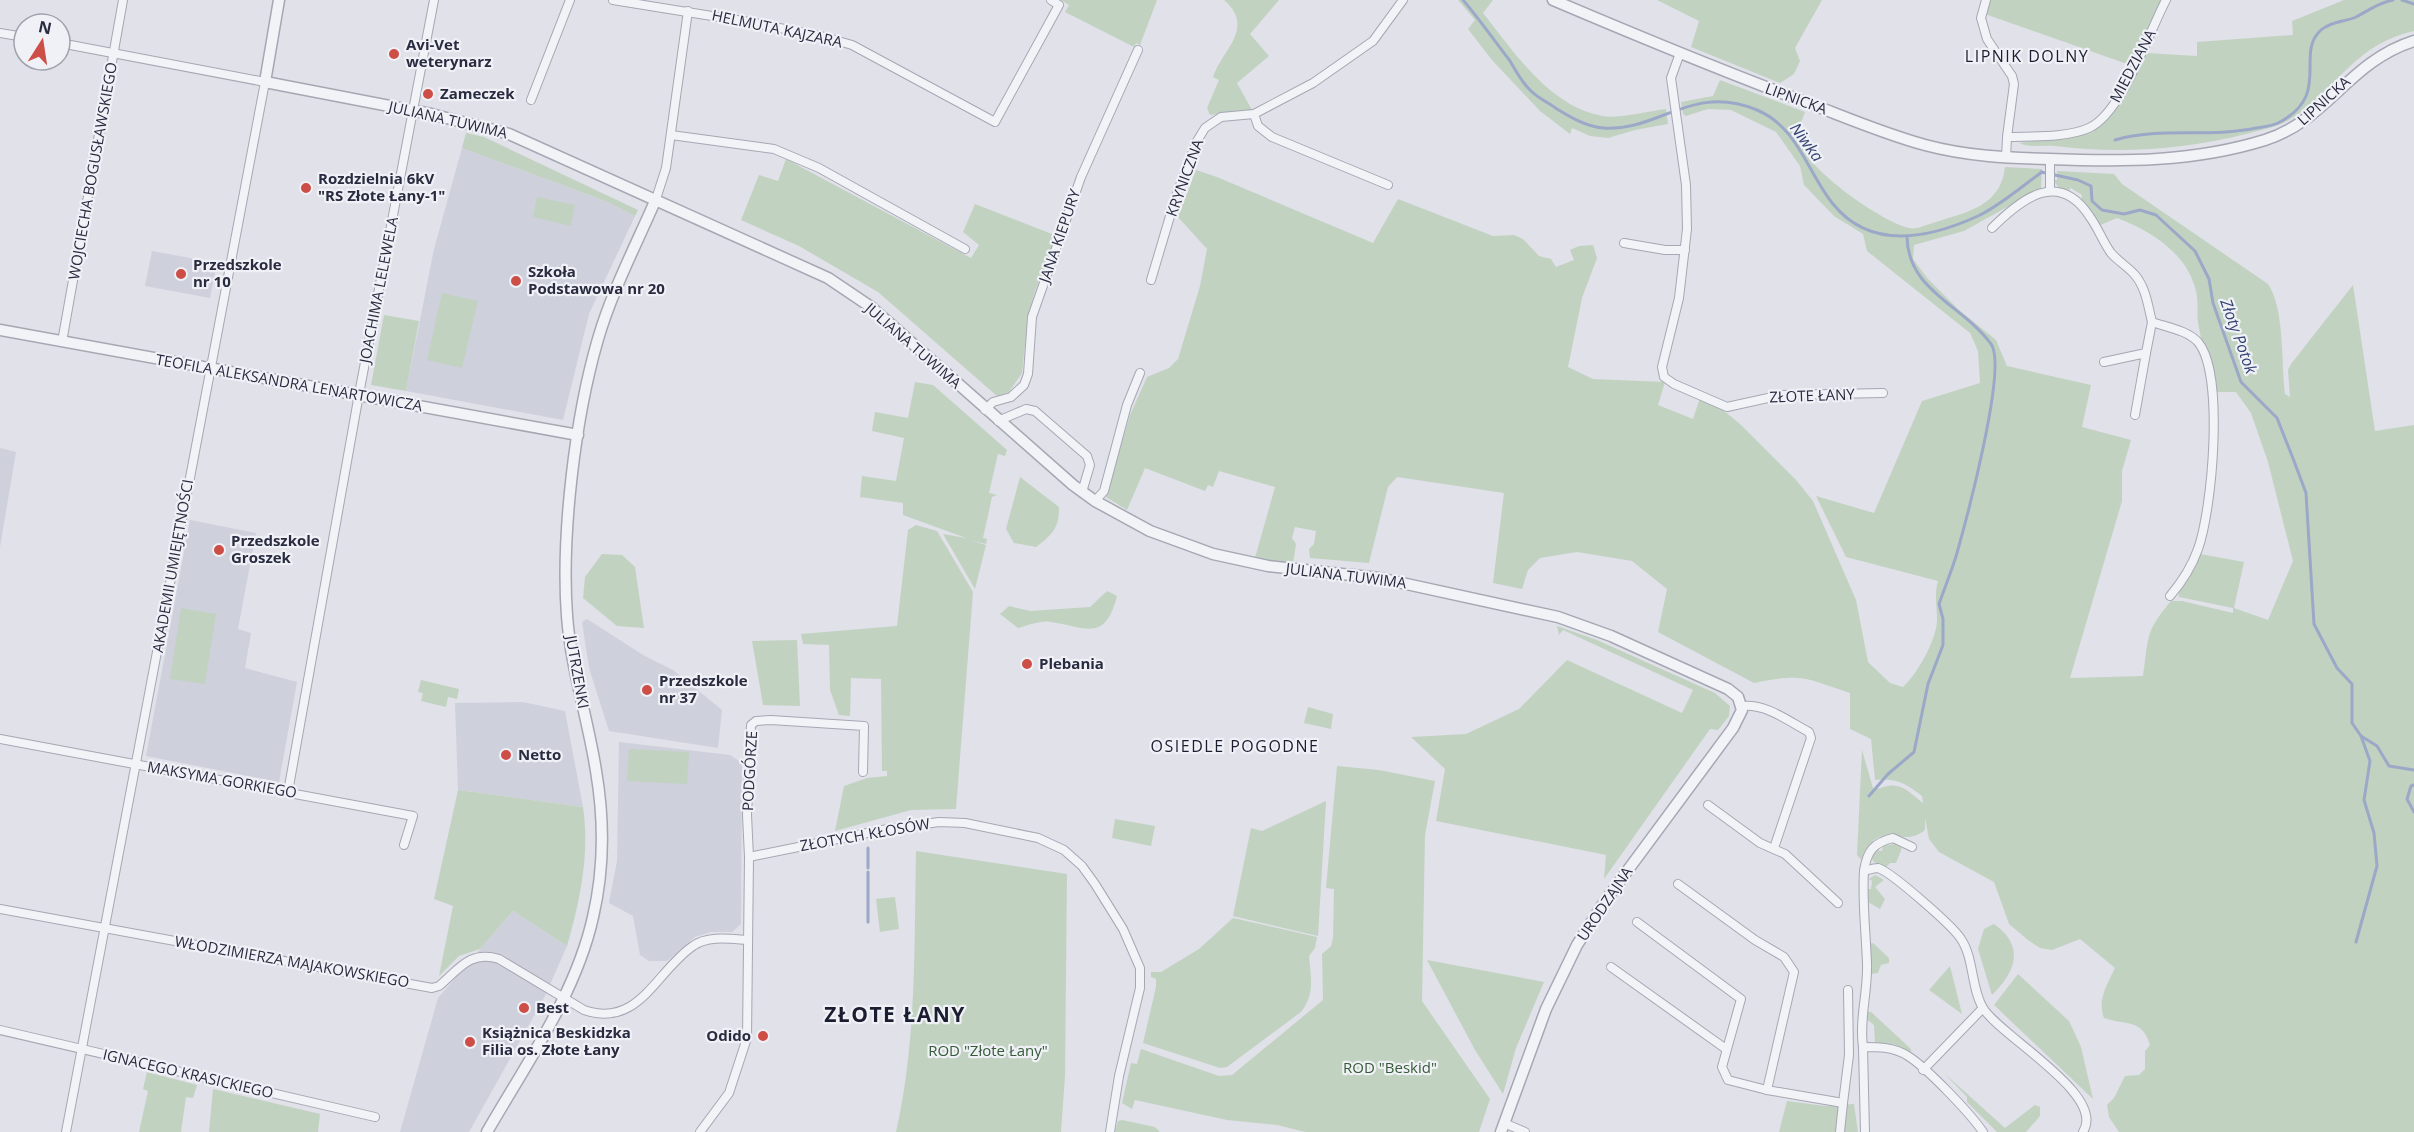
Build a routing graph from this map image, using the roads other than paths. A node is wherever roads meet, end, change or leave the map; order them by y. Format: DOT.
graph roads {
  1 [pos="123,0"];
  2 [pos="279,0"];
  3 [pos="434,0"];
  4 [pos="570,0"];
  5 [pos="613,0"];
  6 [pos="1051,0"];
  7 [pos="1402,0"];
  8 [pos="1553,0"];
  9 [pos="1986,0"];
  10 [pos="2166,0"];
  11 [pos="688,11"];
  12 [pos="2414,41"];
  13 [pos="72,45"];
  14 [pos="1138,50"];
  15 [pos="114,53"];
  16 [pos="1680,53"];
  17 [pos="265,82"];
  18 [pos="531,100"];
  19 [pos="413,111"];
  20 [pos="1254,114"];
  21 [pos="671,135"];
  22 [pos="2007,137"];
  23 [pos="2006,158"];
  24 [pos="2050,164"];
  25 [pos="1388,185"];
  26 [pos="2049,187"];
  27 [pos="656,199"];
  28 [pos="1992,228"];
  29 [pos="1624,243"];
  30 [pos="965,249"];
  31 [pos="1685,250"];
  32 [pos="1151,280"];
  33 [pos="2152,322"];
  34 [pos="0,330"];
  35 [pos="62,342"];
  36 [pos="2146,353"];
  37 [pos="2104,362"];
  38 [pos="209,369"];
  39 [pos="1140,373"];
  40 [pos="1883,393"];
  41 [pos="359,394"];
  42 [pos="985,410"];
  43 [pos="2135,415"];
  44 [pos="998,421"];
  45 [pos="578,435"];
  46 [pos="1082,492"];
  47 [pos="1095,501"];
  48 [pos="2170,596"];
  49 [pos="1740,702"];
  50 [pos="0,739"];
  51 [pos="136,764"];
  52 [pos="863,772"];
  53 [pos="288,792"];
  54 [pos="1708,805"];
  55 [pos="404,845"];
  56 [pos="1912,847"];
  57 [pos="1774,848"];
  58 [pos="749,857"];
  59 [pos="1864,871"];
  60 [pos="1678,884"];
  61 [pos="1838,903"];
  62 [pos="0,909"];
  63 [pos="1637,922"];
  64 [pos="106,928"];
  65 [pos="748,940"];
  66 [pos="1611,967"];
  67 [pos="1848,990"];
  68 [pos="564,997"];
  69 [pos="1983,1008"];
  70 [pos="0,1030"];
  71 [pos="1863,1047"];
  72 [pos="83,1050"];
  73 [pos="1726,1050"];
  74 [pos="1923,1070"];
  75 [pos="1767,1090"];
  76 [pos="1843,1103"];
  77 [pos="375,1117"];
  78 [pos="1502,1128"];
  79 [pos="66,1132"];
  80 [pos="487,1132"];
  81 [pos="700,1132"];
  82 [pos="1110,1132"];
  83 [pos="1525,1132"];
  84 [pos="1840,1132"];
  85 [pos="1865,1132"];
  86 [pos="1983,1132"];
  87 [pos="2083,1132"];
  1 -- 15 [label="street, WOJCIECHA BOGUSŁAWSKIEGO"];
  2 -- 17 [label="street, AKADEMII UMIEJĘTNOŚCI"];
  3 -- 19 [label="street, JOACHIMA LELEWELA"];
  4 -- 18 [label="street"];
  5 -- 11 [label="street, HELMUTA KAJZARA"];
  6 -- 11 [label="street, HELMUTA KAJZARA"];
  7 -- 20 [label="street, KRYNICZNA"];
  8 -- 16 [label="street, LIPNICKA"];
  9 -- 22 [label="street"];
  10 -- 22 [label="street, MIEDZIANA"];
  11 -- 21 [label="street"];
  12 -- 24 [label="street, LIPNICKA"];
  13 -- 15 [label="street, JULIANA TUWIMA"];
  14 -- 42 [label="street, JANA KIEPURY"];
  15 -- 17 [label="street, JULIANA TUWIMA"];
  15 -- 35 [label="street, WOJCIECHA BOGUSŁAWSKIEGO"];
  16 -- 23 [label="street, LIPNICKA"];
  16 -- 31 [label="street, ZŁOTE ŁANY"];
  17 -- 19 [label="street, JULIANA TUWIMA"];
  17 -- 38 [label="street, AKADEMII UMIEJĘTNOŚCI"];
  19 -- 27 [label="street, JULIANA TUWIMA"];
  19 -- 41 [label="street, JOACHIMA LELEWELA"];
  20 -- 25 [label="street"];
  20 -- 32 [label="street, KRYNICZNA"];
  21 -- 27 [label="street"];
  21 -- 30 [label="street"];
  22 -- 23 [label="street"];
  23 -- 24 [label="street, LIPNICKA"];
  24 -- 26 [label="street"];
  26 -- 28 [label="street"];
  26 -- 33 [label="street"];
  27 -- 42 [label="street, JULIANA TUWIMA"];
  27 -- 45 [label="street, JUTRZENKI"];
  29 -- 31 [label="street"];
  31 -- 40 [label="street, ZŁOTE ŁANY"];
  33 -- 36 [label="street"];
  33 -- 48 [label="street"];
  34 -- 35 [label="street, TEOFILA ALEKSANDRA LENARTOWICZA"];
  35 -- 38 [label="street, TEOFILA ALEKSANDRA LENARTOWICZA"];
  36 -- 37 [label="street"];
  36 -- 43 [label="street"];
  38 -- 41 [label="street, TEOFILA ALEKSANDRA LENARTOWICZA"];
  38 -- 51 [label="street, AKADEMII UMIEJĘTNOŚCI"];
  39 -- 47 [label="street"];
  41 -- 45 [label="street, TEOFILA ALEKSANDRA LENARTOWICZA"];
  41 -- 53 [label="street, JOACHIMA LELEWELA"];
  42 -- 44 [label="street, JULIANA TUWIMA"];
  44 -- 46 [label="street, JULIANA TUWIMA"];
  44 -- 46 [label="street"];
  45 -- 68 [label="street, JUTRZENKI"];
  46 -- 47 [label="street, JULIANA TUWIMA"];
  47 -- 49 [label="street, JULIANA TUWIMA"];
  49 -- 57 [label="street"];
  49 -- 78 [label="street, URODZAJNA"];
  50 -- 51 [label="street, MAKSYMA GORKIEGO"];
  51 -- 53 [label="street, MAKSYMA GORKIEGO"];
  51 -- 64 [label="street, AKADEMII UMIEJĘTNOŚCI"];
  52 -- 58 [label="street, PODGÓRZE"];
  53 -- 55 [label="street, MAKSYMA GORKIEGO"];
  54 -- 57 [label="street"];
  56 -- 59 [label="street"];
  57 -- 61 [label="street"];
  58 -- 65 [label="street, PODGÓRZE"];
  58 -- 82 [label="street, ZŁOTYCH KŁOSÓW"];
  59 -- 69 [label="street"];
  59 -- 71 [label="street"];
  60 -- 75 [label="street"];
  62 -- 64 [label="street, WŁODZIMIERZA MAJAKOWSKIEGO"];
  63 -- 73 [label="street"];
  64 -- 68 [label="street, WŁODZIMIERZA MAJAKOWSKIEGO"];
  64 -- 72 [label="street, AKADEMII UMIEJĘTNOŚCI"];
  65 -- 68 [label="street"];
  65 -- 81 [label="street, PODGÓRZE"];
  66 -- 73 [label="street"];
  67 -- 76 [label="street"];
  68 -- 80 [label="street, JUTRZENKI"];
  69 -- 74 [label="street"];
  69 -- 87 [label="street"];
  70 -- 72 [label="street, IGNACEGO KRASICKIEGO"];
  71 -- 74 [label="street"];
  71 -- 85 [label="street"];
  72 -- 77 [label="street, IGNACEGO KRASICKIEGO"];
  72 -- 79 [label="street, AKADEMII UMIEJĘTNOŚCI"];
  73 -- 75 [label="street"];
  74 -- 86 [label="street"];
  75 -- 76 [label="street"];
  76 -- 84 [label="street"];
  78 -- 83 [label="street"];
}
